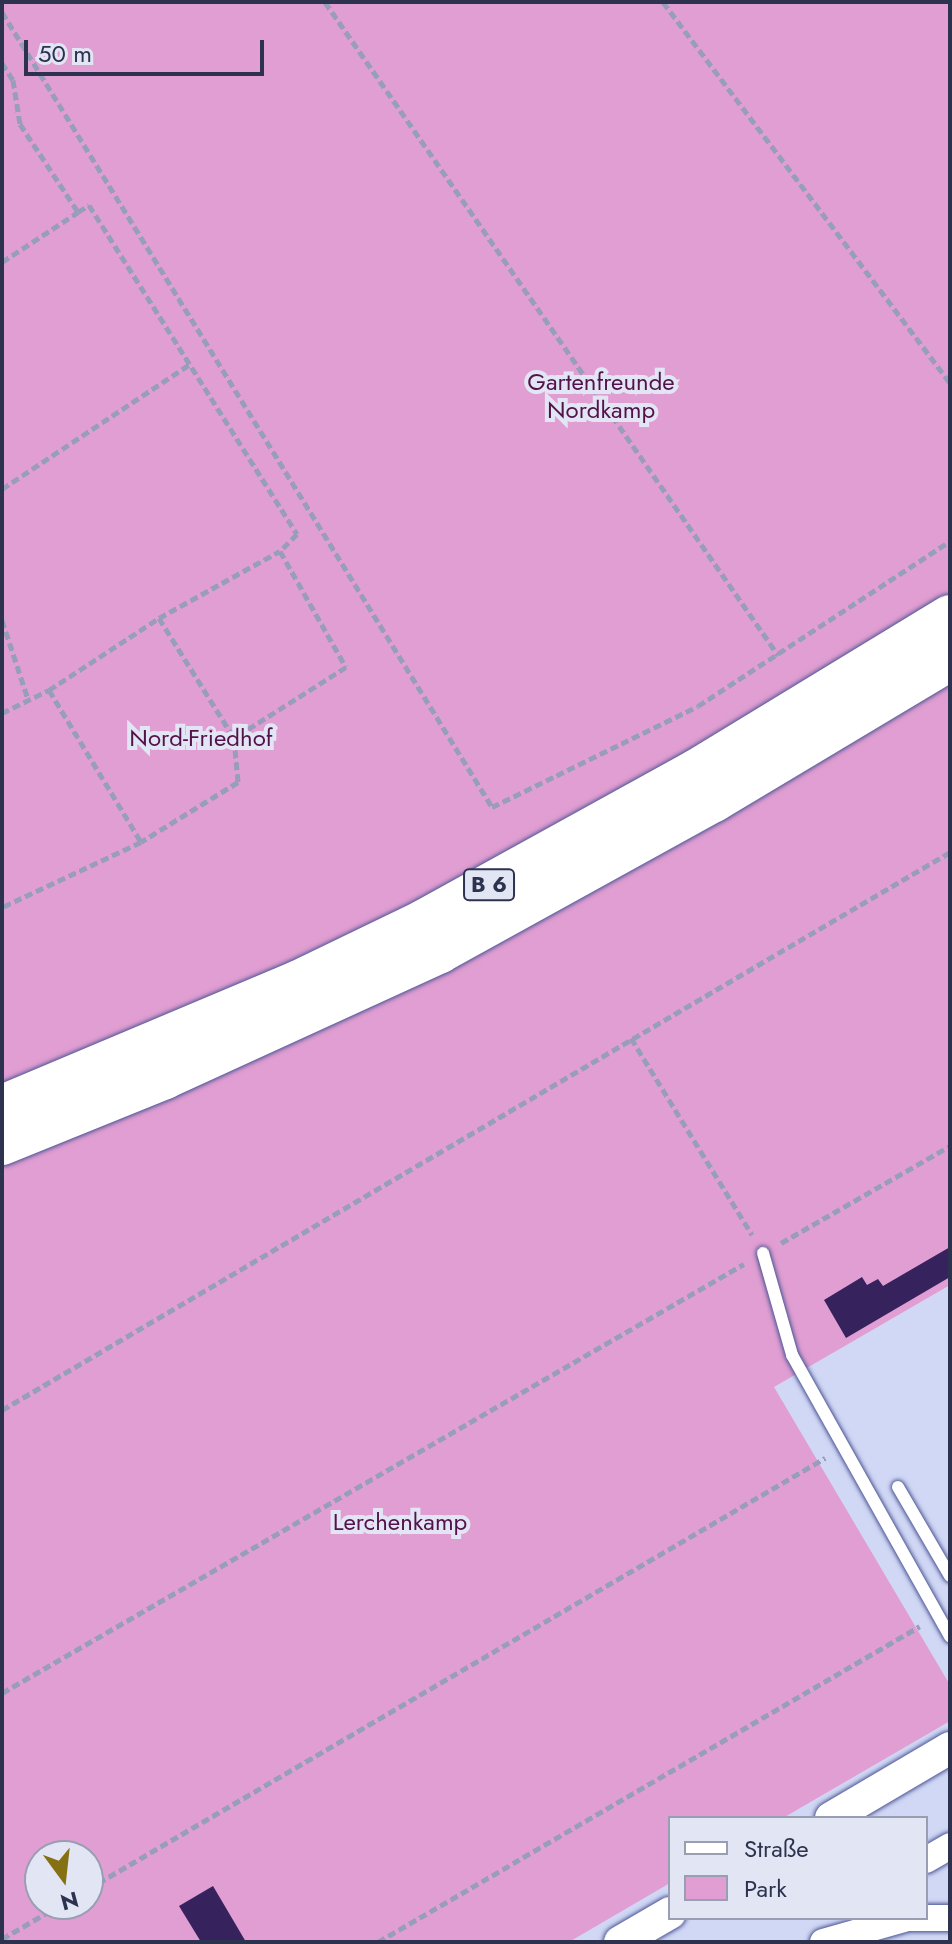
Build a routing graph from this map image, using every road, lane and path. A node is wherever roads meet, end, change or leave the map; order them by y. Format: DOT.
graph roads {
  1 [pos="325,2"];
  2 [pos="663,2"];
  3 [pos="2,12"];
  4 [pos="2,63"];
  5 [pos="78,212"];
  6 [pos="2,262"];
  7 [pos="190,364"];
  8 [pos="950,383"];
  9 [pos="2,489"];
  10 [pos="950,541"];
  11 [pos="280,551"];
  12 [pos="950,616"];
  13 [pos="159,618"];
  14 [pos="2,620"];
  15 [pos="778,656"];
  16 [pos="950,660"];
  17 [pos="49,690"];
  18 [pos="28,699"];
  19 [pos="2,713"];
  20 [pos="234,738"];
  21 [pos="141,842"];
  22 [pos="950,852"];
  23 [pos="2,907"];
  24 [pos="631,1038"];
  25 [pos="2,1106"];
  26 [pos="2,1144"];
  27 [pos="950,1146"];
  28 [pos="763,1253"];
  29 [pos="2,1410"];
  30 [pos="843,1448"];
  31 [pos="898,1487"];
  32 [pos="950,1576"];
  33 [pos="938,1616"];
  34 [pos="950,1637"];
  35 [pos="2,1693"];
  36 [pos="950,1748"];
  37 [pos="834,1816"];
  38 [pos="950,1846"];
  39 [pos="928,1859"];
  40 [pos="104,1880"];
  41 [pos="668,1914"];
  42 [pos="928,1918"];
  43 [pos="950,1918"];
  44 [pos="35,1920"];
  45 [pos="900,1920"];
  46 [pos="2,1939"];
  47 [pos="378,1942"];
  48 [pos="620,1942"];
  49 [pos="823,1942"];
  1 -- 15 [label="path"];
  2 -- 8 [label="path"];
  3 -- 15 [label="path"];
  4 -- 5 [label="path"];
  5 -- 6 [label="path"];
  5 -- 7 [label="path"];
  7 -- 9 [label="path"];
  7 -- 11 [label="path"];
  10 -- 15 [label="path"];
  11 -- 13 [label="path"];
  11 -- 20 [label="path"];
  12 -- 25 [label="highway, B 6"];
  13 -- 17 [label="path"];
  13 -- 20 [label="path"];
  14 -- 18 [label="path"];
  16 -- 26 [label="highway, B 6"];
  17 -- 18 [label="path"];
  17 -- 21 [label="path"];
  18 -- 19 [label="path"];
  20 -- 21 [label="path"];
  21 -- 23 [label="path"];
  22 -- 24 [label="path"];
  24 -- 28 [label="path"];
  24 -- 29 [label="path"];
  27 -- 28 [label="path"];
  28 -- 30 [label="lane"];
  28 -- 35 [label="path"];
  30 -- 33 [label="lane"];
  30 -- 40 [label="path"];
  31 -- 32 [label="lane"];
  33 -- 34 [label="lane"];
  33 -- 47 [label="path"];
  36 -- 37 [label="street"];
  38 -- 39 [label="street"];
  41 -- 48 [label="street"];
  42 -- 43 [label="street"];
  44 -- 46 [label="path"];
  45 -- 49 [label="street"];
}
